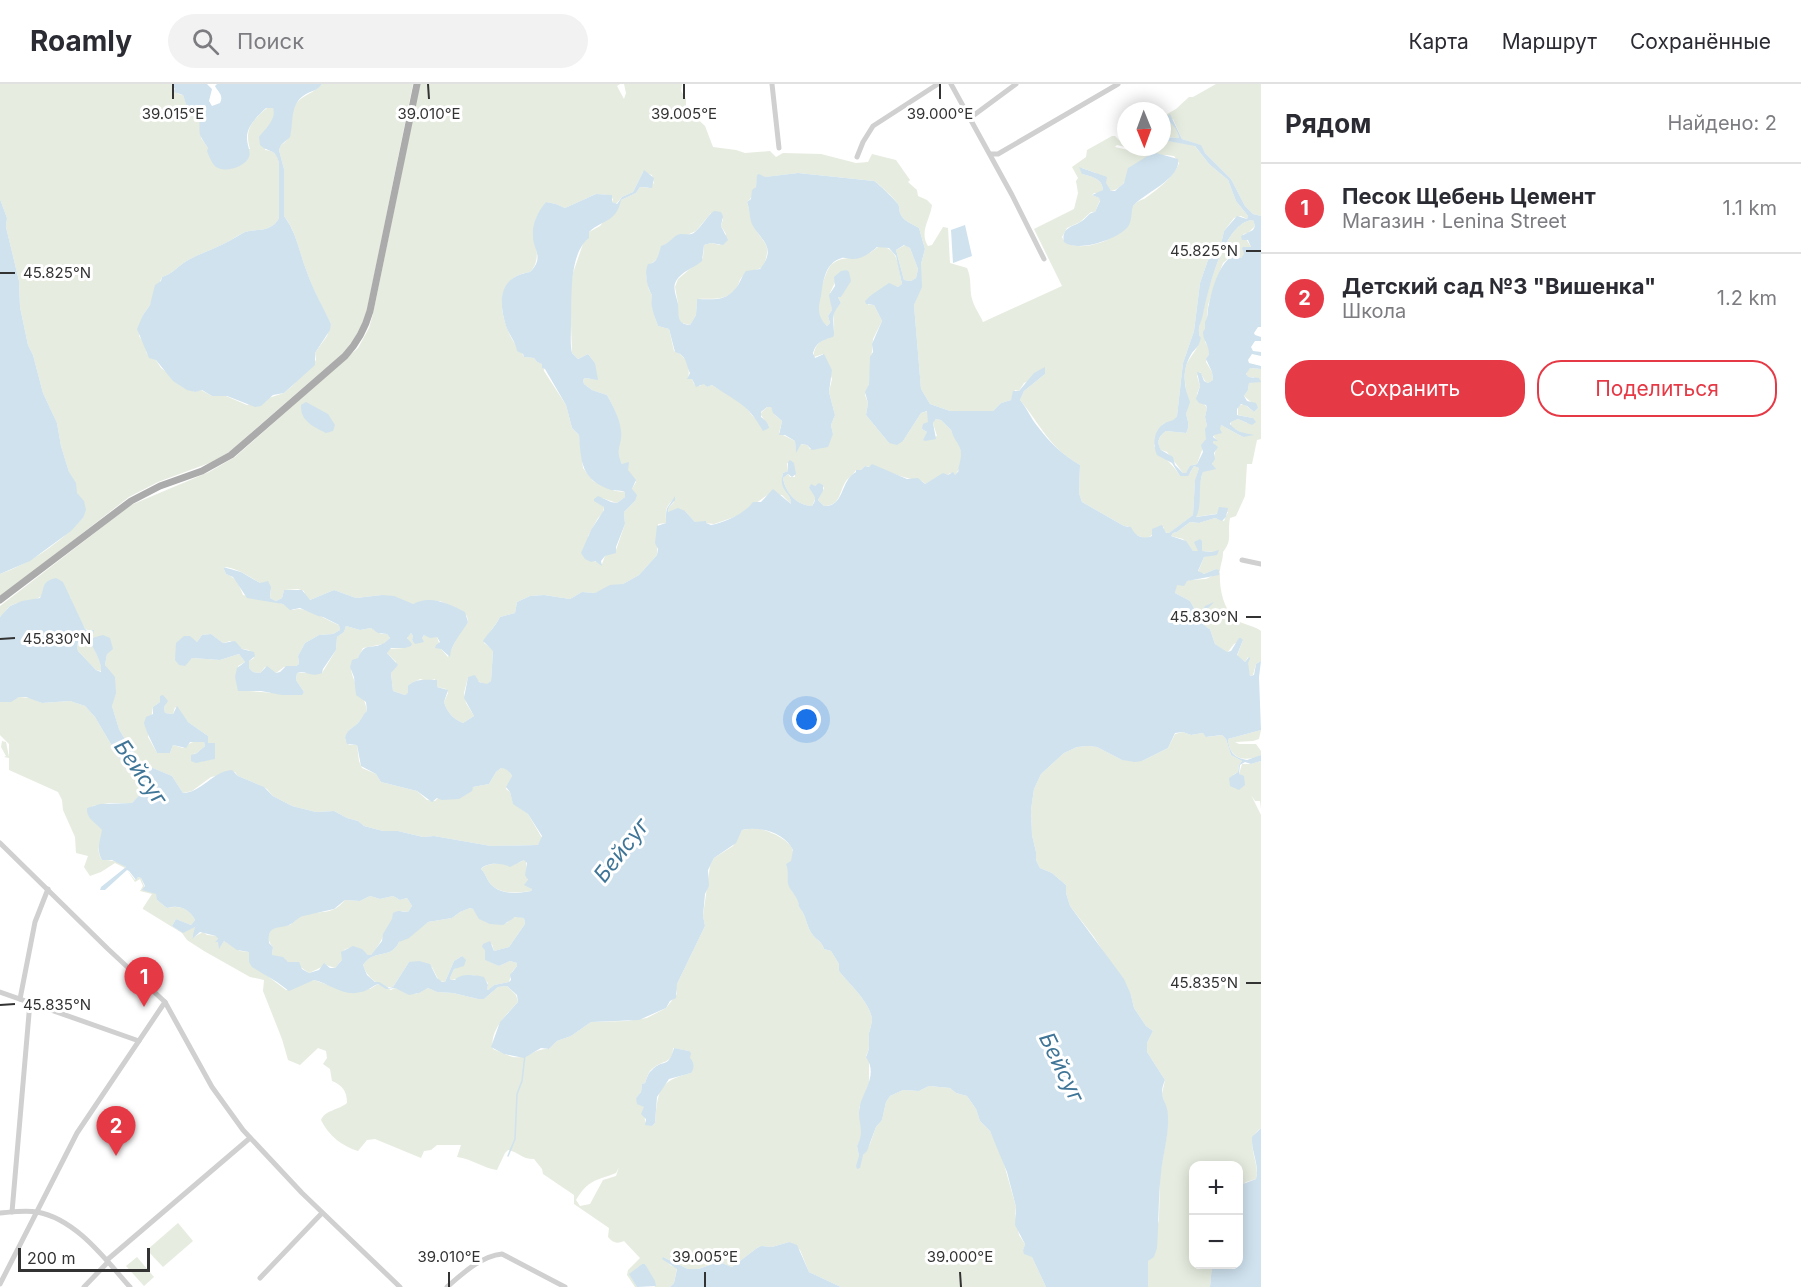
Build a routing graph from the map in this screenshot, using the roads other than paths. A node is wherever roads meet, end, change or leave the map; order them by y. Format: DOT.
graph roads {
  1 [pos="417,84"];
  2 [pos="772,84"];
  3 [pos="938,84"];
  4 [pos="951,84"];
  5 [pos="1016,84"];
  6 [pos="1118,84"];
  7 [pos="970,118"];
  8 [pos="779,148"];
  9 [pos="991,154"];
  10 [pos="858,157"];
  11 [pos="1044,259"];
  12 [pos="1242,560"];
  13 [pos="1261,564"];
  14 [pos="0,600"];
  15 [pos="0,843"];
  16 [pos="48,889"];
  17 [pos="0,992"];
  18 [pos="20,999"];
  19 [pos="30,1002"];
  20 [pos="165,1002"];
  21 [pos="139,1041"];
  22 [pos="250,1138"];
  23 [pos="12,1212"];
  24 [pos="36,1212"];
  25 [pos="0,1213"];
  26 [pos="322,1214"];
  27 [pos="107,1261"];
  28 [pos="260,1278"];
  29 [pos="0,1284"];
  30 [pos="84,1287"];
  31 [pos="130,1287"];
  32 [pos="400,1287"];
  33 [pos="447,1287"];
  34 [pos="564,1287"];
  1 -- 14 [label="main road"];
  2 -- 8 [label="street"];
  3 -- 10 [label="street"];
  4 -- 7 [label="street"];
  5 -- 7 [label="street"];
  6 -- 9 [label="street"];
  7 -- 9 [label="street"];
  9 -- 11 [label="street"];
  12 -- 13 [label="street"];
  15 -- 16 [label="street"];
  16 -- 18 [label="street"];
  16 -- 20 [label="street"];
  17 -- 18 [label="street"];
  18 -- 19 [label="street"];
  19 -- 21 [label="street"];
  19 -- 23 [label="street"];
  20 -- 21 [label="street"];
  20 -- 22 [label="street"];
  21 -- 24 [label="street"];
  22 -- 26 [label="street"];
  22 -- 27 [label="street"];
  23 -- 24 [label="street"];
  23 -- 25 [label="street"];
  24 -- 27 [label="street"];
  24 -- 29 [label="street"];
  26 -- 28 [label="street"];
  26 -- 32 [label="street"];
  27 -- 30 [label="street"];
  27 -- 31 [label="street"];
  33 -- 34 [label="street"];
}
